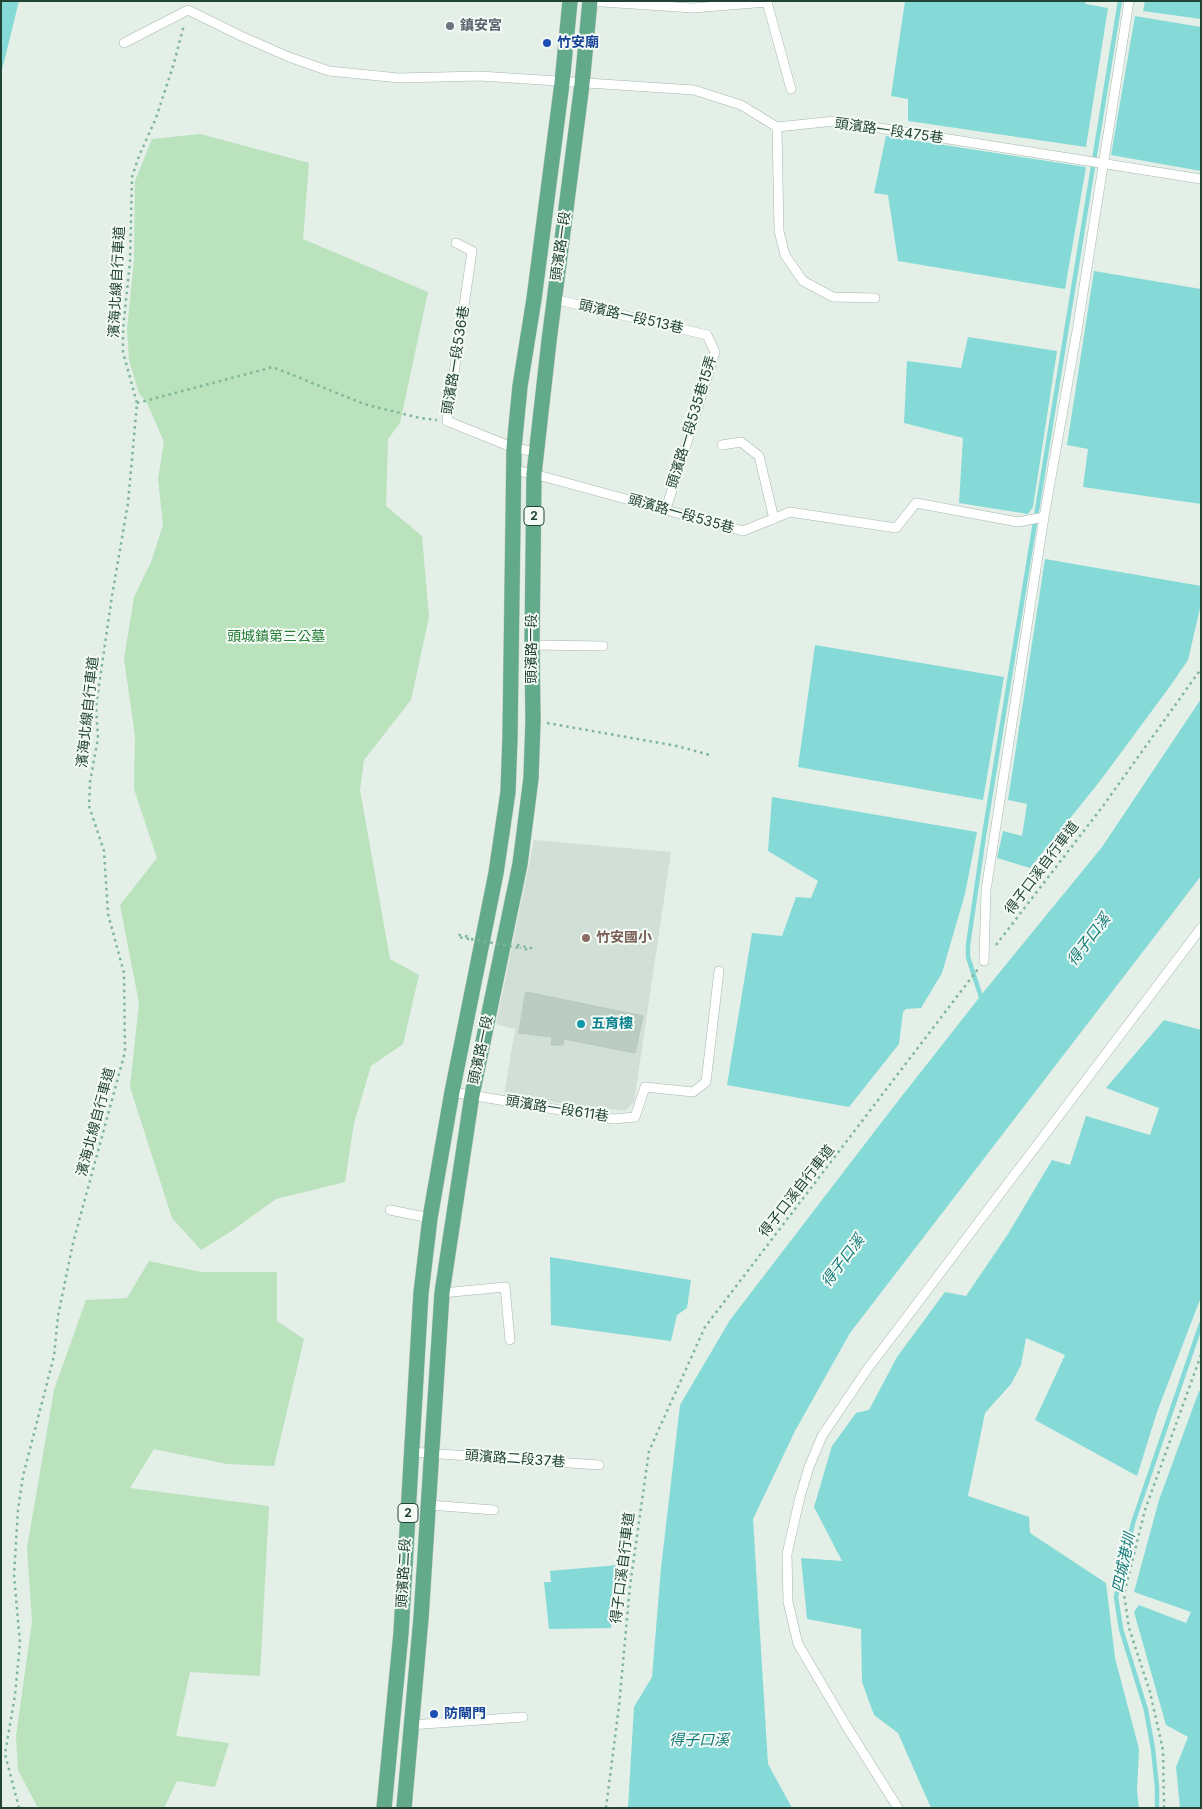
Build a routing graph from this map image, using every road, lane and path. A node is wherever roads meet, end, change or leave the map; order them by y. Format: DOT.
graph roads {
  1 [pos="570,1"];
  2 [pos="589,1"];
  3 [pos="1129,1"];
  4 [pos="768,2"];
  5 [pos="188,10"];
  6 [pos="124,44"];
  7 [pos="562,82"];
  8 [pos="582,84"];
  9 [pos="791,89"];
  10 [pos="777,127"];
  11 [pos="1104,162"];
  12 [pos="1201,178"];
  13 [pos="456,243"];
  14 [pos="875,298"];
  15 [pos="554,299"];
  16 [pos="707,335"];
  17 [pos="137,403"];
  18 [pos="447,421"];
  19 [pos="722,445"];
  20 [pos="514,448"];
  21 [pos="537,452"];
  22 [pos="513,470"];
  23 [pos="534,474"];
  24 [pos="666,509"];
  25 [pos="1044,517"];
  26 [pos="774,519"];
  27 [pos="532,645"];
  28 [pos="603,646"];
  29 [pos="1201,669"];
  30 [pos="533,721"];
  31 [pos="710,755"];
  32 [pos="1201,928"];
  33 [pos="470,938"];
  34 [pos="523,946"];
  35 [pos="984,961"];
  36 [pos="719,971"];
  37 [pos="476,978"];
  38 [pos="496,982"];
  39 [pos="465,1026"];
  40 [pos="486,1029"];
  41 [pos="452,1092"];
  42 [pos="472,1095"];
  43 [pos="390,1210"];
  44 [pos="430,1218"];
  45 [pos="442,1293"];
  46 [pos="510,1340"];
  47 [pos="1201,1356"];
  48 [pos="411,1452"];
  49 [pos="431,1453"];
  50 [pos="599,1465"];
  51 [pos="428,1505"];
  52 [pos="494,1510"];
  53 [pos="523,1717"];
  54 [pos="410,1724"];
  55 [pos="19,1808"];
  56 [pos="384,1808"];
  57 [pos="404,1808"];
  58 [pos="606,1808"];
  59 [pos="898,1808"];
  60 [pos="1164,1808"];
  1 -- 7 [label="main road, 頭濱路一段 / 2"];
  2 -- 4 [label="lane"];
  2 -- 8 [label="main road, 頭濱路一段 / 2"];
  3 -- 11 [label="lane"];
  4 -- 9 [label="lane"];
  5 -- 6 [label="lane"];
  5 -- 7 [label="lane"];
  5 -- 17 [label="path, 濱海北線自行車道"];
  7 -- 8 [label="lane"];
  7 -- 20 [label="main road, 頭濱路一段 / 2"];
  8 -- 10 [label="lane"];
  8 -- 15 [label="main road, 頭濱路一段 / 2"];
  10 -- 11 [label="lane, 頭濱路一段475巷"];
  10 -- 14 [label="lane"];
  11 -- 12 [label="lane, 頭濱路一段475巷"];
  11 -- 25 [label="lane"];
  13 -- 18 [label="lane, 頭濱路一段536巷"];
  15 -- 16 [label="lane, 頭濱路一段513巷"];
  15 -- 21 [label="main road, 頭濱路一段 / 2"];
  16 -- 24 [label="lane, 頭濱路一段535巷15弄"];
  17 -- 18 [label="path"];
  17 -- 55 [label="path, 濱海北線自行車道"];
  18 -- 20 [label="lane, 頭濱路一段536巷"];
  19 -- 26 [label="lane"];
  20 -- 21 [label="lane, 頭濱路一段536巷"];
  20 -- 22 [label="main road, 頭濱路一段 / 2"];
  21 -- 23 [label="main road, 頭濱路一段 / 2"];
  22 -- 23 [label="lane, 頭濱路一段535巷"];
  22 -- 37 [label="main road, 頭濱路一段 / 2"];
  23 -- 24 [label="lane, 頭濱路一段535巷"];
  23 -- 27 [label="main road, 頭濱路一段 / 2"];
  24 -- 26 [label="lane, 頭濱路一段535巷"];
  25 -- 26 [label="lane, 頭濱路一段535巷"];
  25 -- 35 [label="lane"];
  27 -- 28 [label="lane"];
  27 -- 30 [label="main road, 頭濱路一段 / 2"];
  29 -- 35 [label="path, 得子口溪自行車道"];
  30 -- 31 [label="path"];
  30 -- 38 [label="main road, 頭濱路一段 / 2"];
  32 -- 59 [label="lane"];
  33 -- 34 [label="path, bridge"];
  35 -- 58 [label="path, 得子口溪自行車道"];
  36 -- 42 [label="lane, 頭濱路一段611巷"];
  37 -- 38 [label="main road"];
  37 -- 39 [label="main road, 頭濱路一段 / 2"];
  38 -- 40 [label="main road, 頭濱路一段 / 2"];
  39 -- 40 [label="main road"];
  39 -- 41 [label="main road, 頭濱路一段 / 2"];
  40 -- 42 [label="main road, 頭濱路一段 / 2"];
  41 -- 42 [label="lane, 頭濱路一段611巷"];
  41 -- 44 [label="main road, 頭濱路一段 / 2"];
  42 -- 45 [label="main road, 頭濱路一段 / 2"];
  43 -- 44 [label="lane"];
  44 -- 48 [label="main road, 頭濱路二段 / 2"];
  45 -- 46 [label="lane"];
  45 -- 49 [label="main road, 頭濱路二段 / 2"];
  47 -- 60 [label="path"];
  48 -- 49 [label="lane, 頭濱路二段37巷"];
  48 -- 56 [label="main road, 頭濱路二段 / 2"];
  49 -- 50 [label="lane, 頭濱路二段37巷"];
  49 -- 51 [label="main road, 頭濱路二段 / 2"];
  51 -- 52 [label="lane"];
  51 -- 54 [label="main road, 頭濱路二段 / 2"];
  53 -- 54 [label="lane"];
  54 -- 57 [label="main road, 頭濱路二段 / 2"];
}
